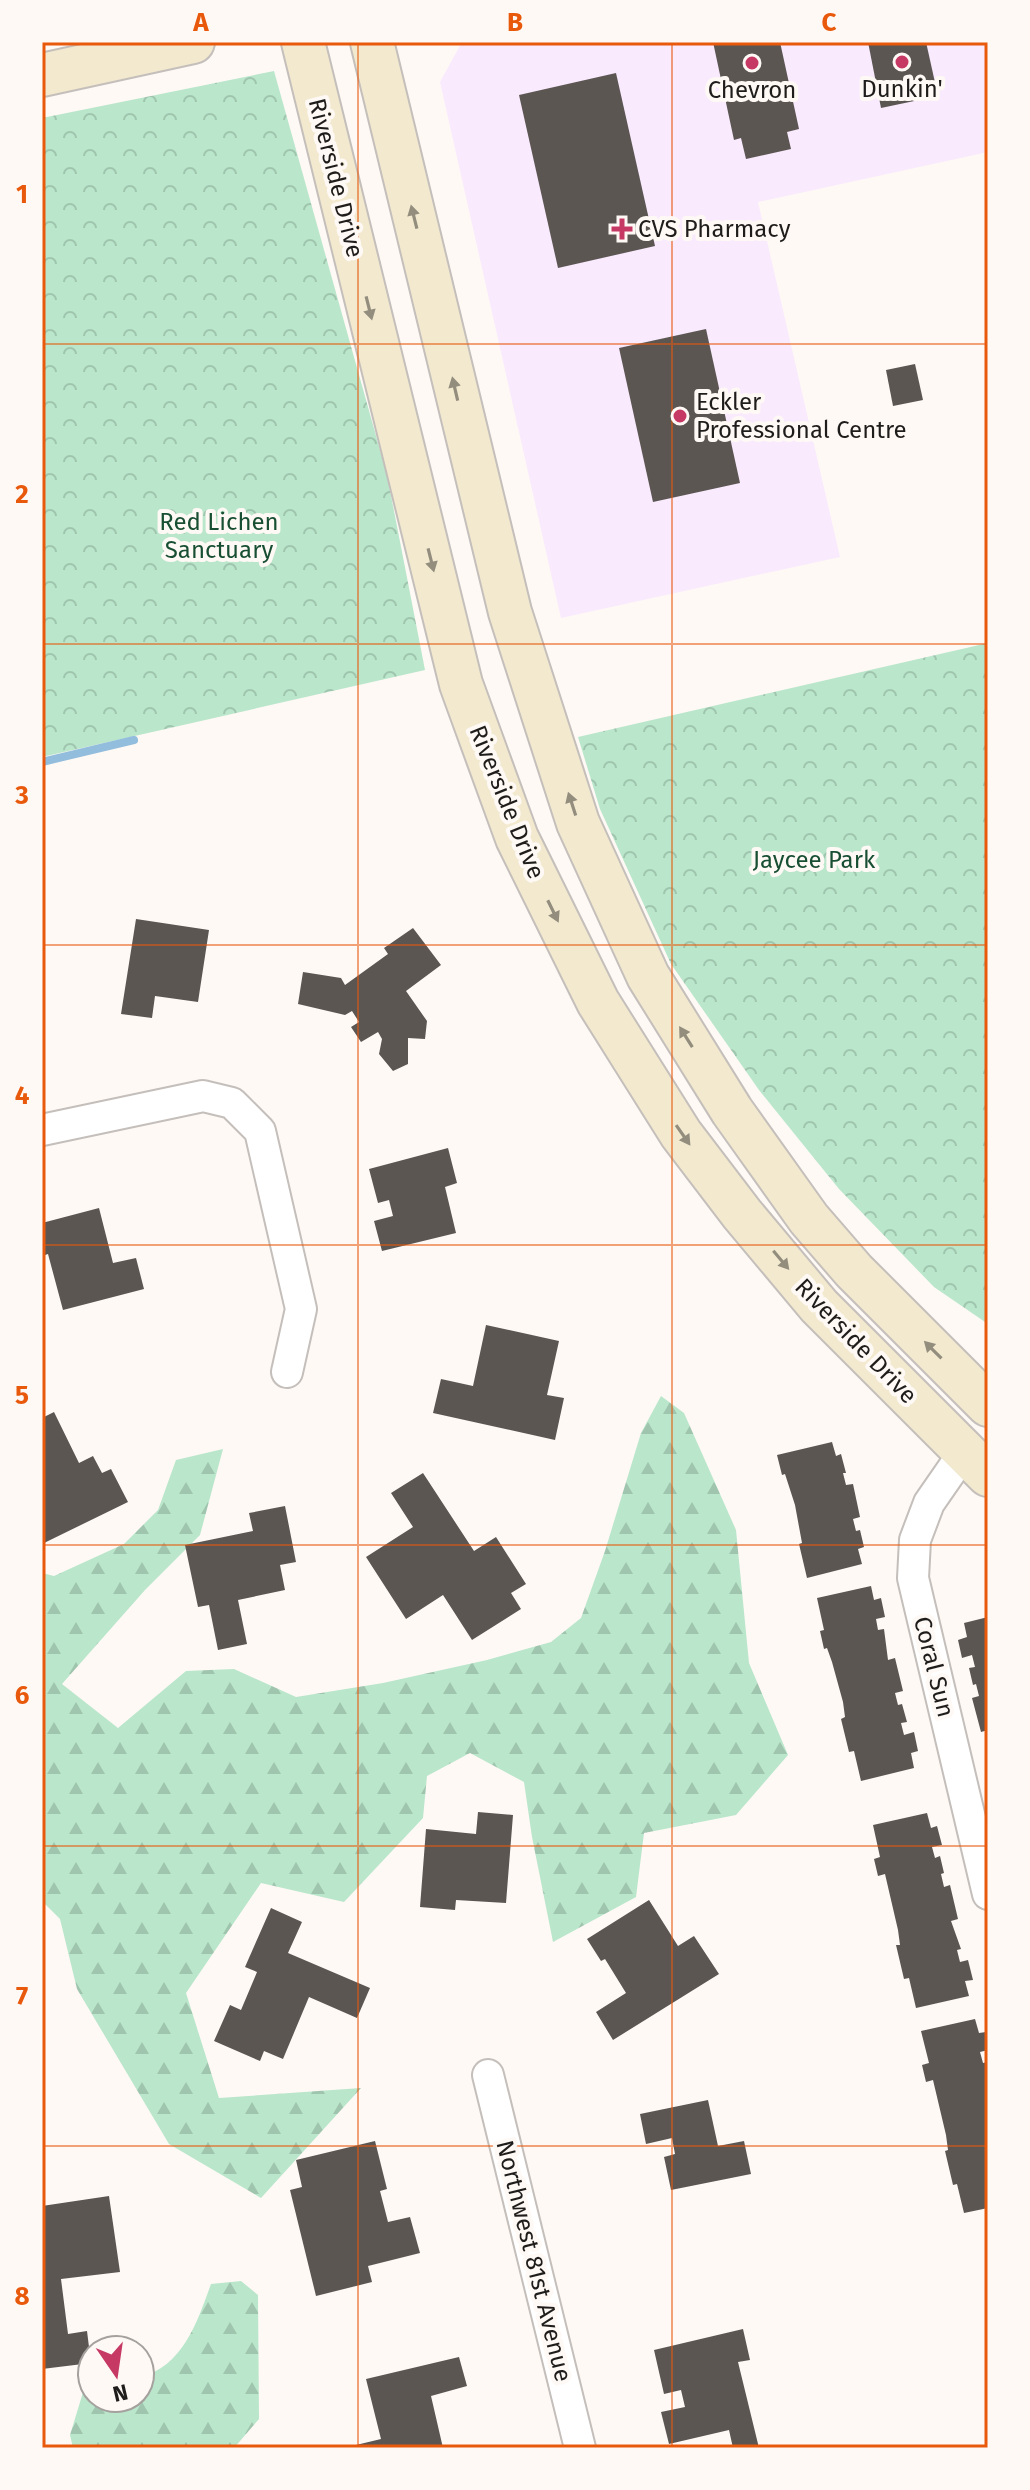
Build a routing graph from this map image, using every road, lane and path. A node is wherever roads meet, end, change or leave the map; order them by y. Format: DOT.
graph roads {
  1 [pos="193,42"];
  2 [pos="303,42"];
  3 [pos="372,42"];
  4 [pos="42,75"];
  5 [pos="42,1130"];
  6 [pos="287,1372"];
  7 [pos="988,1408"];
  8 [pos="980,1455"];
  9 [pos="988,1894"];
  10 [pos="488,2075"];
  11 [pos="580,2448"];
  1 -- 4 [label="street"];
  2 -- 8 [label="street, Riverside Drive, one-way"];
  7 -- 3 [label="street, Riverside Drive, one-way"];
  5 -- 6 [label="street"];
  7 -- 8 [label="street"];
  8 -- 9 [label="street, Coral Sun"];
  10 -- 11 [label="street, Northwest 81st Avenue"];
}
